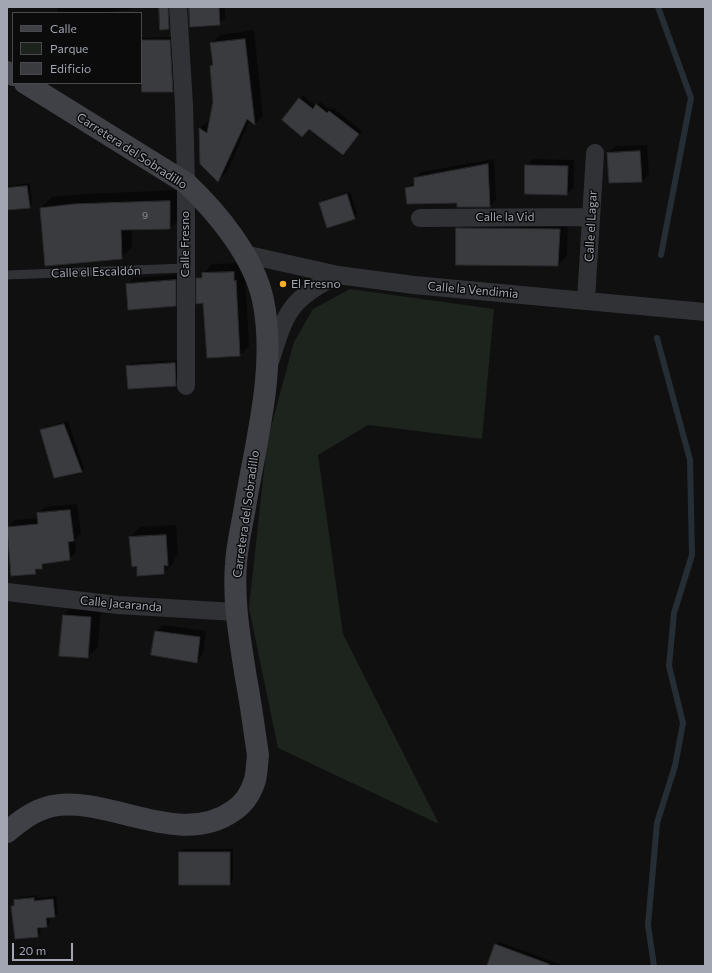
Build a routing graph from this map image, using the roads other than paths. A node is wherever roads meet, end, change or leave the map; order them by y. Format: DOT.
graph roads {
  1 [pos="178,7"];
  2 [pos="27,84"];
  3 [pos="595,153"];
  4 [pos="186,183"];
  5 [pos="591,217"];
  6 [pos="420,218"];
  7 [pos="244,254"];
  8 [pos="184,268"];
  9 [pos="7,275"];
  10 [pos="338,275"];
  11 [pos="586,300"];
  12 [pos="705,312"];
  13 [pos="268,368"];
  14 [pos="186,386"];
  15 [pos="7,592"];
  16 [pos="235,612"];
  17 [pos="7,832"];
  1 -- 4 [label="street, Calle Fresno"];
  2 -- 4 [label="main road, Carretera del Sobradillo"];
  3 -- 5 [label="street, Calle el Lagar"];
  4 -- 7 [label="main road, Carretera del Sobradillo"];
  4 -- 8 [label="street, Calle Fresno"];
  5 -- 6 [label="street, Calle la Vid"];
  5 -- 11 [label="street, Calle el Lagar"];
  7 -- 10 [label="street, Calle la Vendimia"];
  7 -- 13 [label="main road, Carretera del Sobradillo"];
  8 -- 9 [label="lane, Calle el Escaldón"];
  8 -- 14 [label="street, Calle Fresno"];
  10 -- 11 [label="street, Calle la Vendimia"];
  10 -- 13 [label="street"];
  11 -- 12 [label="street, Calle la Vendimia"];
  13 -- 16 [label="main road, Carretera del Sobradillo"];
  15 -- 16 [label="street, Calle Jacaranda"];
  16 -- 17 [label="main road, Carretera del Sobradillo"];
}
